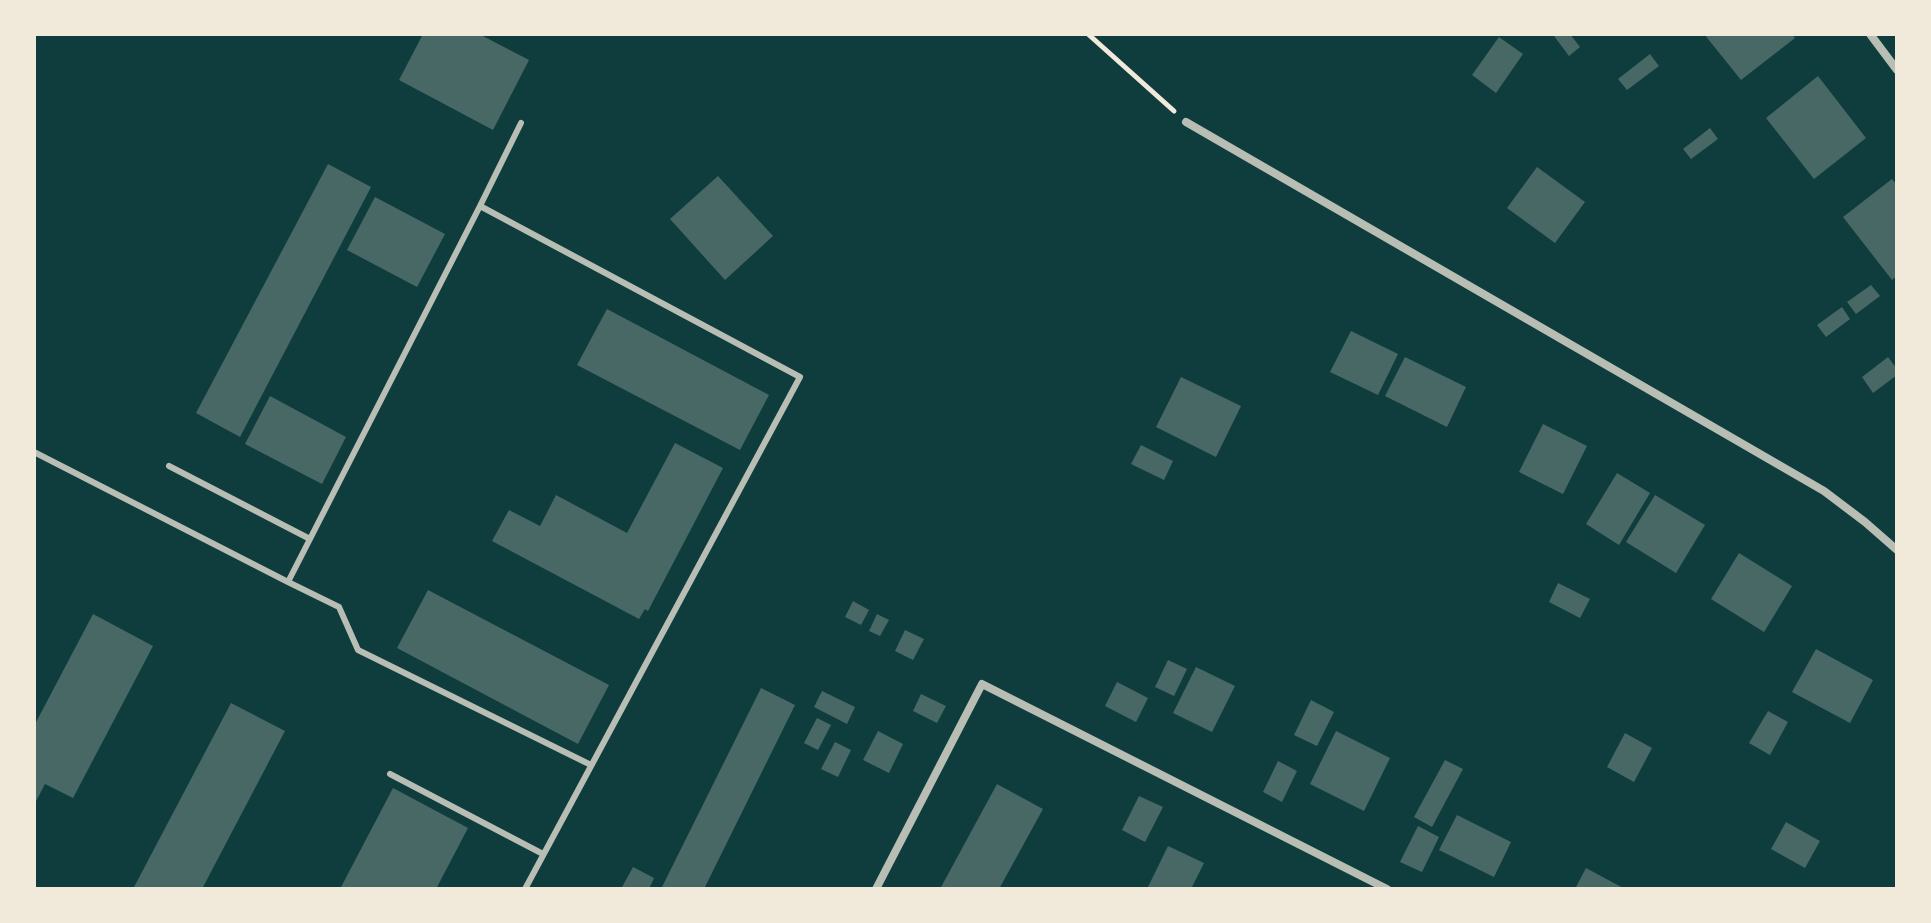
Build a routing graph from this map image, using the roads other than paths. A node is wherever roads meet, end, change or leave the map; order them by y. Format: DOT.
graph roads {
  1 [pos="1870,34"];
  2 [pos="1897,70"];
  3 [pos="1186,122"];
  4 [pos="521,123"];
  5 [pos="480,206"];
  6 [pos="34,452"];
  7 [pos="169,466"];
  8 [pos="310,539"];
  9 [pos="1897,550"];
  10 [pos="288,582"];
  11 [pos="591,765"];
  12 [pos="390,774"];
  13 [pos="543,854"];
  14 [pos="525,889"];
  15 [pos="876,889"];
  16 [pos="1387,889"];
  1 -- 2 [label="street"];
  3 -- 9 [label="street"];
  4 -- 5 [label="lane"];
  5 -- 8 [label="lane"];
  5 -- 11 [label="lane"];
  6 -- 10 [label="lane"];
  7 -- 8 [label="lane"];
  8 -- 10 [label="lane"];
  10 -- 11 [label="lane"];
  11 -- 13 [label="lane"];
  12 -- 13 [label="lane"];
  13 -- 14 [label="lane"];
  15 -- 16 [label="street"];
}
